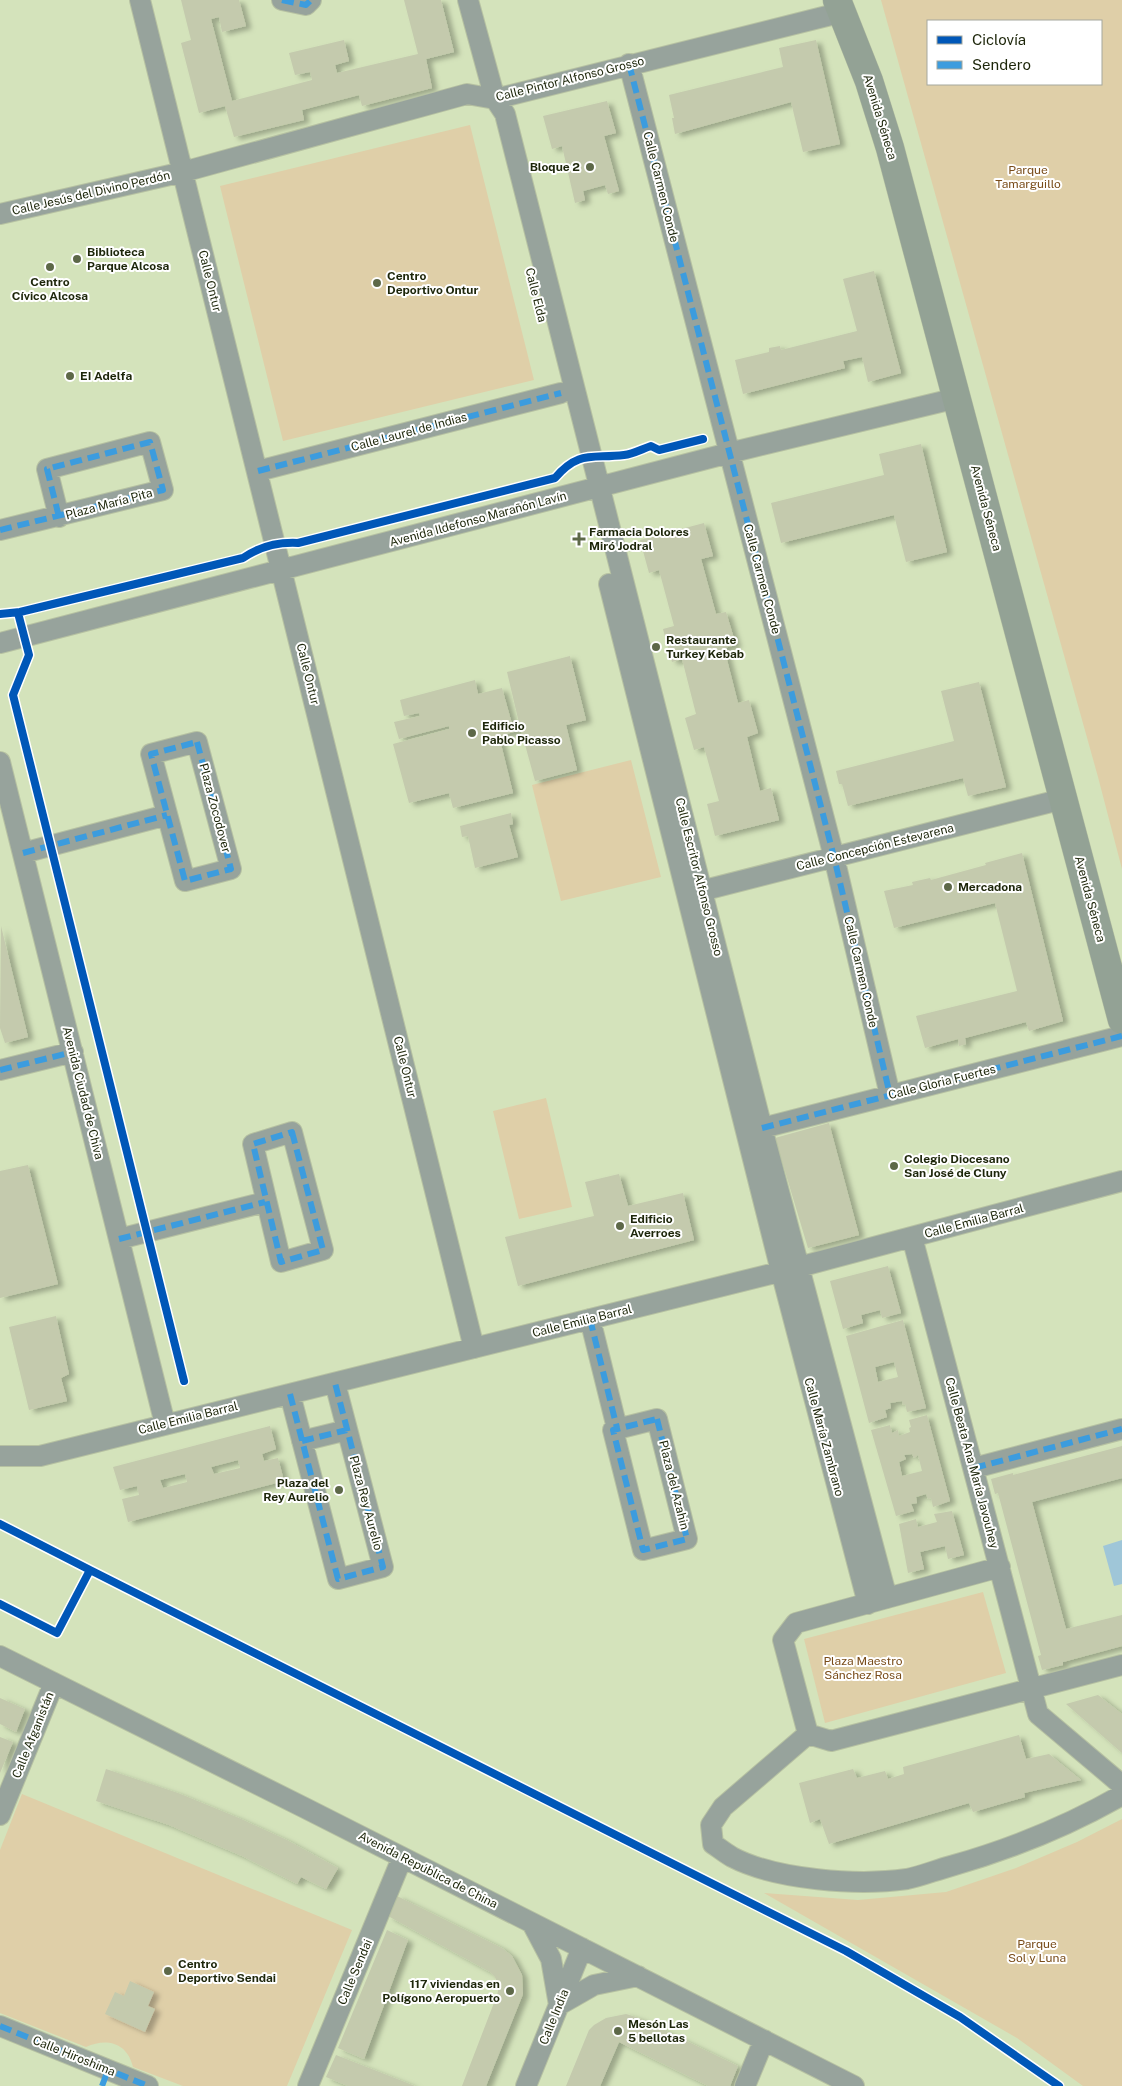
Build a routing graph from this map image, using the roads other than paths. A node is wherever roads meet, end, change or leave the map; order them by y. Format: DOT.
graph roads {
  1 [pos="140,0"];
  2 [pos="282,0"];
  3 [pos="311,0"];
  4 [pos="468,0"];
  5 [pos="840,6"];
  6 [pos="629,64"];
  7 [pos="495,99"];
  8 [pos="183,172"];
  9 [pos="0,214"];
  10 [pos="561,393"];
  11 [pos="957,398"];
  12 [pos="730,453"];
  13 [pos="258,471"];
  14 [pos="592,489"];
  15 [pos="59,517"];
  16 [pos="0,530"];
  17 [pos="282,570"];
  18 [pos="0,643"];
  19 [pos="0,762"];
  20 [pos="1063,799"];
  21 [pos="167,815"];
  22 [pos="23,853"];
  23 [pos="834,857"];
  24 [pos="695,892"];
  25 [pos="1122,1020"];
  26 [pos="1122,1036"];
  27 [pos="73,1052"];
  28 [pos="0,1070"];
  29 [pos="890,1095"];
  30 [pos="762,1128"];
  31 [pos="1122,1182"];
  32 [pos="265,1202"];
  33 [pos="912,1237"];
  34 [pos="119,1239"];
  35 [pos="790,1269"];
  36 [pos="590,1319"];
  37 [pos="474,1348"];
  38 [pos="335,1383"];
  39 [pos="290,1394"];
  40 [pos="165,1424"];
  41 [pos="617,1428"];
  42 [pos="1122,1428"];
  43 [pos="347,1430"];
  44 [pos="302,1441"];
  45 [pos="0,1456"];
  46 [pos="974,1468"];
  47 [pos="1000,1567"];
  48 [pos="887,1598"];
  49 [pos="868,1604"];
  50 [pos="0,1656"];
  51 [pos="1122,1665"];
  52 [pos="54,1683"];
  53 [pos="1032,1689"];
  54 [pos="808,1734"];
  55 [pos="1122,1785"];
  56 [pos="1122,1795"];
  57 [pos="0,1815"];
  58 [pos="402,1858"];
  59 [pos="532,1922"];
  60 [pos="582,1948"];
  61 [pos="638,1976"];
  62 [pos="559,2005"];
  63 [pos="0,2026"];
  64 [pos="764,2040"];
  65 [pos="105,2078"];
  66 [pos="148,2086"];
  67 [pos="308,2086"];
  68 [pos="526,2086"];
  69 [pos="746,2086"];
  70 [pos="854,2086"];
  1 -- 8 [label="street, Calle Ontur"];
  2 -- 3 [label="street"];
  4 -- 7 [label="street, Calle Elda"];
  5 -- 6 [label="street, Calle Pintor Alfonso Grosso"];
  5 -- 11 [label="street, Avenida Séneca"];
  6 -- 7 [label="street, Calle Pintor Alfonso Grosso"];
  6 -- 12 [label="street, Calle Carmen Conde"];
  7 -- 8 [label="street, Calle Pintor Alfonso Grosso"];
  7 -- 10 [label="street, Calle Elda"];
  7 -- 14 [label="street, Calle Elda"];
  8 -- 9 [label="street, Calle Jesús del Divino Perdón"];
  8 -- 13 [label="street, Calle Ontur"];
  10 -- 13 [label="street, Calle Laurel de Indias"];
  10 -- 14 [label="street, Calle Elda"];
  11 -- 12 [label="street, Avenida Ildefonso Marañón Lavín"];
  11 -- 20 [label="street, Avenida Séneca"];
  12 -- 14 [label="street, Avenida Ildefonso Marañón Lavín"];
  12 -- 23 [label="street, Calle Carmen Conde"];
  13 -- 17 [label="street, Calle Ontur"];
  14 -- 17 [label="street, Avenida Ildefonso Marañón Lavín"];
  14 -- 24 [label="street, Calle Escritor Alfonso Grosso"];
  15 -- 15 [label="street, Plaza María Pita"];
  15 -- 16 [label="street"];
  17 -- 18 [label="street, Avenida Ildefonso Marañón Lavín"];
  17 -- 37 [label="street, Calle Ontur"];
  19 -- 22 [label="street, Avenida Ciudad de Chiva"];
  20 -- 23 [label="street, Calle Concepción Estevarena"];
  20 -- 25 [label="street, Avenida Séneca"];
  21 -- 21 [label="street, Plaza Zocodover"];
  21 -- 22 [label="street"];
  22 -- 27 [label="street, Avenida Ciudad de Chiva"];
  23 -- 24 [label="street, Calle Concepción Estevarena"];
  23 -- 29 [label="street, Calle Carmen Conde"];
  24 -- 30 [label="street, Calle Escritor Alfonso Grosso"];
  24 -- 35 [label="street, Calle Escritor Alfonso Grosso"];
  26 -- 29 [label="street, Calle Gloria Fuertes"];
  27 -- 28 [label="street"];
  27 -- 34 [label="street, Avenida Ciudad de Chiva"];
  29 -- 30 [label="street, Calle Gloria Fuertes"];
  30 -- 35 [label="street, Calle Escritor Alfonso Grosso"];
  31 -- 33 [label="street, Calle Emilia Barral"];
  32 -- 32 [label="street"];
  32 -- 34 [label="street"];
  33 -- 35 [label="street, Calle Emilia Barral"];
  33 -- 46 [label="street, Calle Beata Ana María Javouhey"];
  34 -- 40 [label="street, Avenida Ciudad de Chiva"];
  35 -- 36 [label="street, Calle Emilia Barral"];
  35 -- 48 [label="street, Calle María Zambrano"];
  35 -- 49 [label="street, Calle María Zambrano"];
  36 -- 37 [label="street, Calle Emilia Barral"];
  36 -- 41 [label="street, Plaza del Azahin"];
  37 -- 38 [label="street, Calle Emilia Barral"];
  38 -- 39 [label="street, Calle Emilia Barral"];
  38 -- 43 [label="street, Plaza Rey Aurelio"];
  39 -- 40 [label="street, Calle Emilia Barral"];
  39 -- 44 [label="street, Plaza Rey Aurelio"];
  40 -- 45 [label="street, Calle Emilia Barral"];
  41 -- 41 [label="street, Plaza del Azahin"];
  42 -- 46 [label="street"];
  43 -- 44 [label="street"];
  43 -- 44 [label="street, Plaza Rey Aurelio"];
  46 -- 47 [label="street, Calle Beata Ana María Javouhey"];
  47 -- 48 [label="street"];
  47 -- 53 [label="street, Calle Beata Ana María Javouhey"];
  48 -- 49 [label="street"];
  49 -- 54 [label="street"];
  50 -- 52 [label="street, Avenida República de China"];
  51 -- 53 [label="street"];
  52 -- 57 [label="street, Calle Afganistán"];
  52 -- 58 [label="street, Avenida República de China"];
  53 -- 54 [label="street"];
  53 -- 55 [label="street, Calle Beata Ana María Javouhey"];
  54 -- 56 [label="street"];
  58 -- 59 [label="street, Avenida República de China"];
  58 -- 67 [label="street, Calle Sendai"];
  59 -- 60 [label="street, Avenida República de China"];
  59 -- 62 [label="street"];
  60 -- 61 [label="street, Avenida República de China"];
  60 -- 62 [label="street, Calle India"];
  61 -- 62 [label="street"];
  61 -- 64 [label="street, Avenida República de China"];
  62 -- 68 [label="street, Calle India"];
  63 -- 65 [label="street, Calle Hiroshima"];
  64 -- 69 [label="street"];
  64 -- 70 [label="street, Avenida República de China"];
  65 -- 66 [label="street, Calle Hiroshima"];
}
